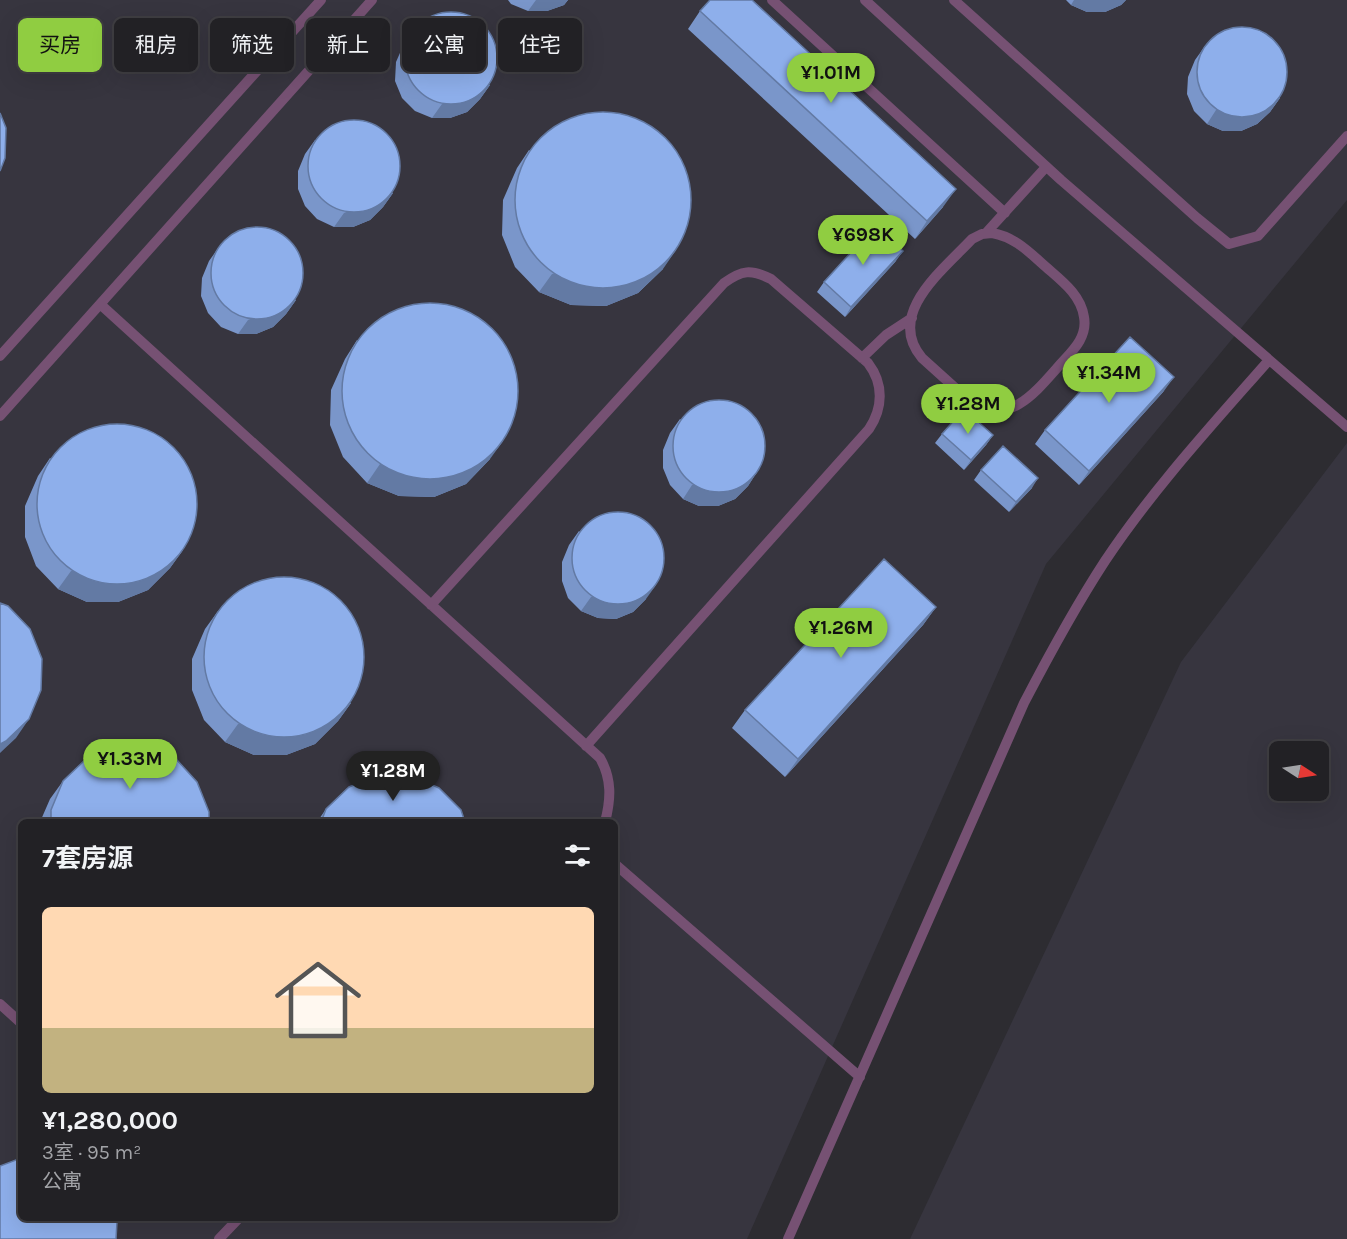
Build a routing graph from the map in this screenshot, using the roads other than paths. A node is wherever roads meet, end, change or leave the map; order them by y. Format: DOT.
graph roads {
  1 [pos="321,0"];
  2 [pos="372,0"];
  3 [pos="772,0"];
  4 [pos="865,0"];
  5 [pos="954,0"];
  6 [pos="1347,136"];
  7 [pos="1047,167"];
  8 [pos="1005,213"];
  9 [pos="986,233"];
  10 [pos="100,304"];
  11 [pos="912,318"];
  12 [pos="0,356"];
  13 [pos="862,358"];
  14 [pos="1269,360"];
  15 [pos="0,416"];
  16 [pos="1347,427"];
  17 [pos="431,605"];
  18 [pos="586,746"];
  19 [pos="605,819"];
  20 [pos="618,867"];
  21 [pos="0,1004"];
  22 [pos="18,1020"];
  23 [pos="860,1077"];
  24 [pos="234,1221"];
  25 [pos="219,1239"];
  26 [pos="788,1239"];
  1 -- 12 [label="lane"];
  2 -- 10 [label="lane"];
  3 -- 8 [label="lane"];
  4 -- 7 [label="lane"];
  5 -- 6 [label="lane"];
  7 -- 8 [label="lane"];
  7 -- 14 [label="lane"];
  8 -- 9 [label="lane"];
  9 -- 11 [label="lane"];
  9 -- 11 [label="lane"];
  10 -- 15 [label="lane"];
  10 -- 17 [label="lane"];
  11 -- 13 [label="lane"];
  13 -- 17 [label="lane"];
  13 -- 18 [label="lane"];
  14 -- 16 [label="lane"];
  14 -- 23 [label="lane"];
  17 -- 18 [label="lane"];
  18 -- 19 [label="lane"];
  20 -- 23 [label="lane"];
  21 -- 22 [label="lane"];
  23 -- 26 [label="lane"];
  24 -- 25 [label="lane"];
}
